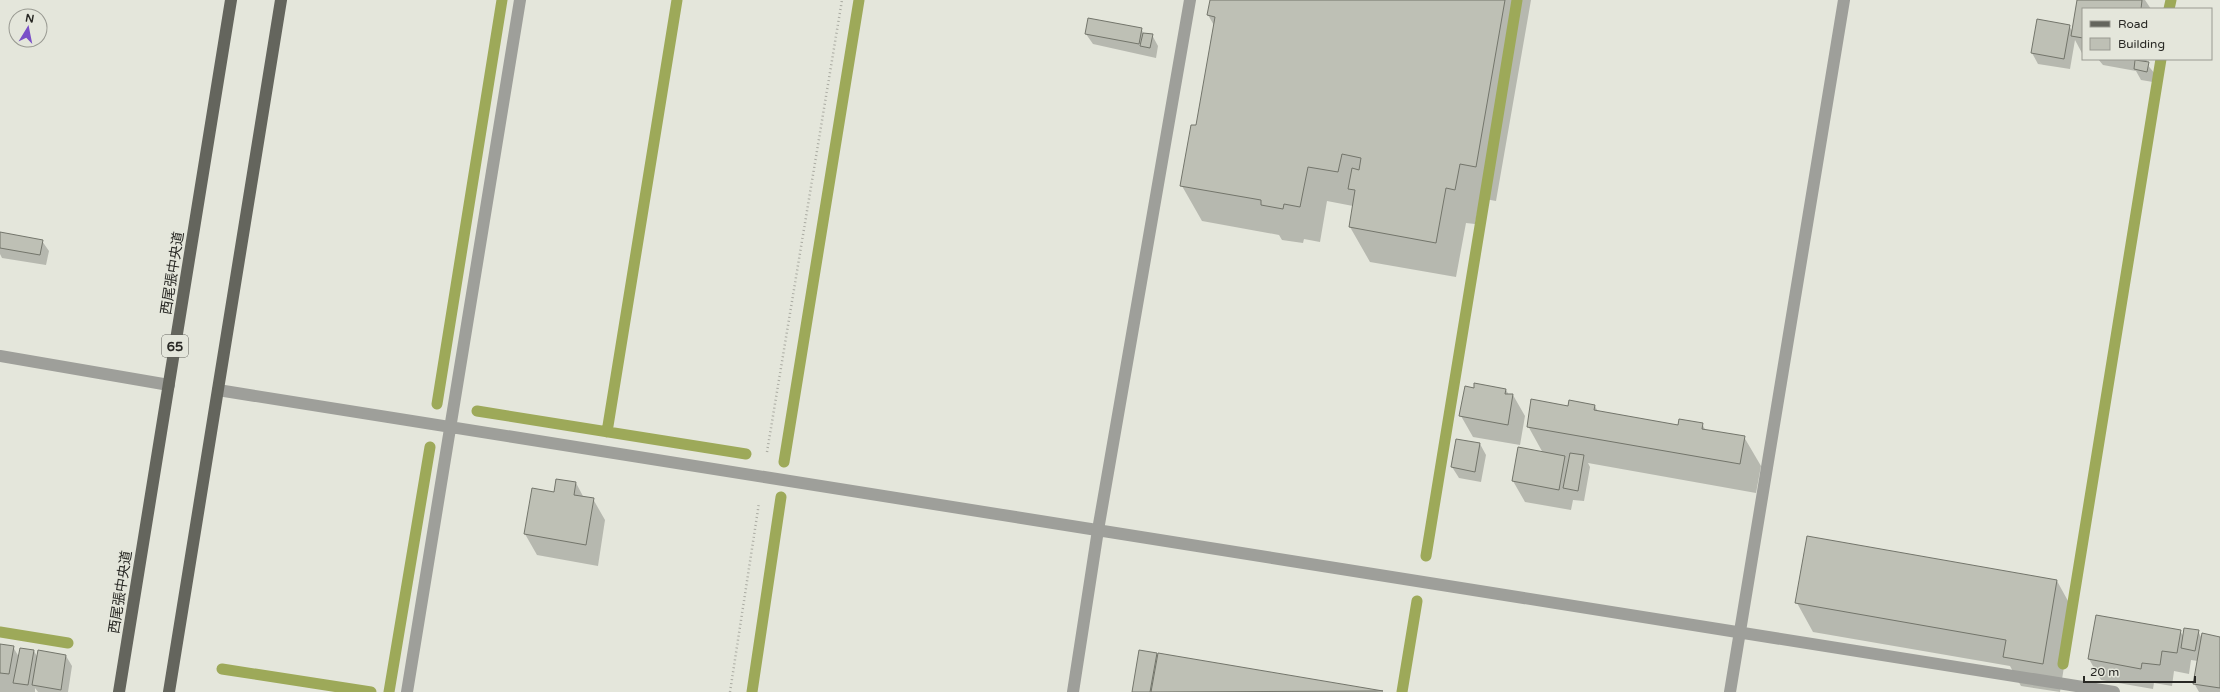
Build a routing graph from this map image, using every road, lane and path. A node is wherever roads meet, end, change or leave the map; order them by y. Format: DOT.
graph roads {
  1 [pos="231,0"];
  2 [pos="282,0"];
  3 [pos="520,0"];
  4 [pos="842,0"];
  5 [pos="1190,0"];
  6 [pos="1844,0"];
  7 [pos="0,356"];
  8 [pos="169,385"];
  9 [pos="218,390"];
  10 [pos="450,426"];
  11 [pos="763,476"];
  12 [pos="1098,530"];
  13 [pos="1739,632"];
  14 [pos="119,692"];
  15 [pos="169,692"];
  16 [pos="407,692"];
  17 [pos="730,692"];
  18 [pos="1073,692"];
  19 [pos="1730,692"];
  20 [pos="2114,692"];
  1 -- 8 [label="main road, 西尾張中央道 / 65"];
  2 -- 9 [label="main road"];
  3 -- 10 [label="street"];
  4 -- 11 [label="path"];
  5 -- 12 [label="street"];
  6 -- 13 [label="street"];
  7 -- 8 [label="street"];
  8 -- 14 [label="main road, 西尾張中央道 / 65"];
  9 -- 10 [label="street"];
  9 -- 15 [label="main road"];
  10 -- 11 [label="street"];
  10 -- 16 [label="street"];
  11 -- 12 [label="street"];
  11 -- 17 [label="path"];
  12 -- 13 [label="street"];
  12 -- 18 [label="street"];
  13 -- 19 [label="street"];
  13 -- 20 [label="street"];
}
